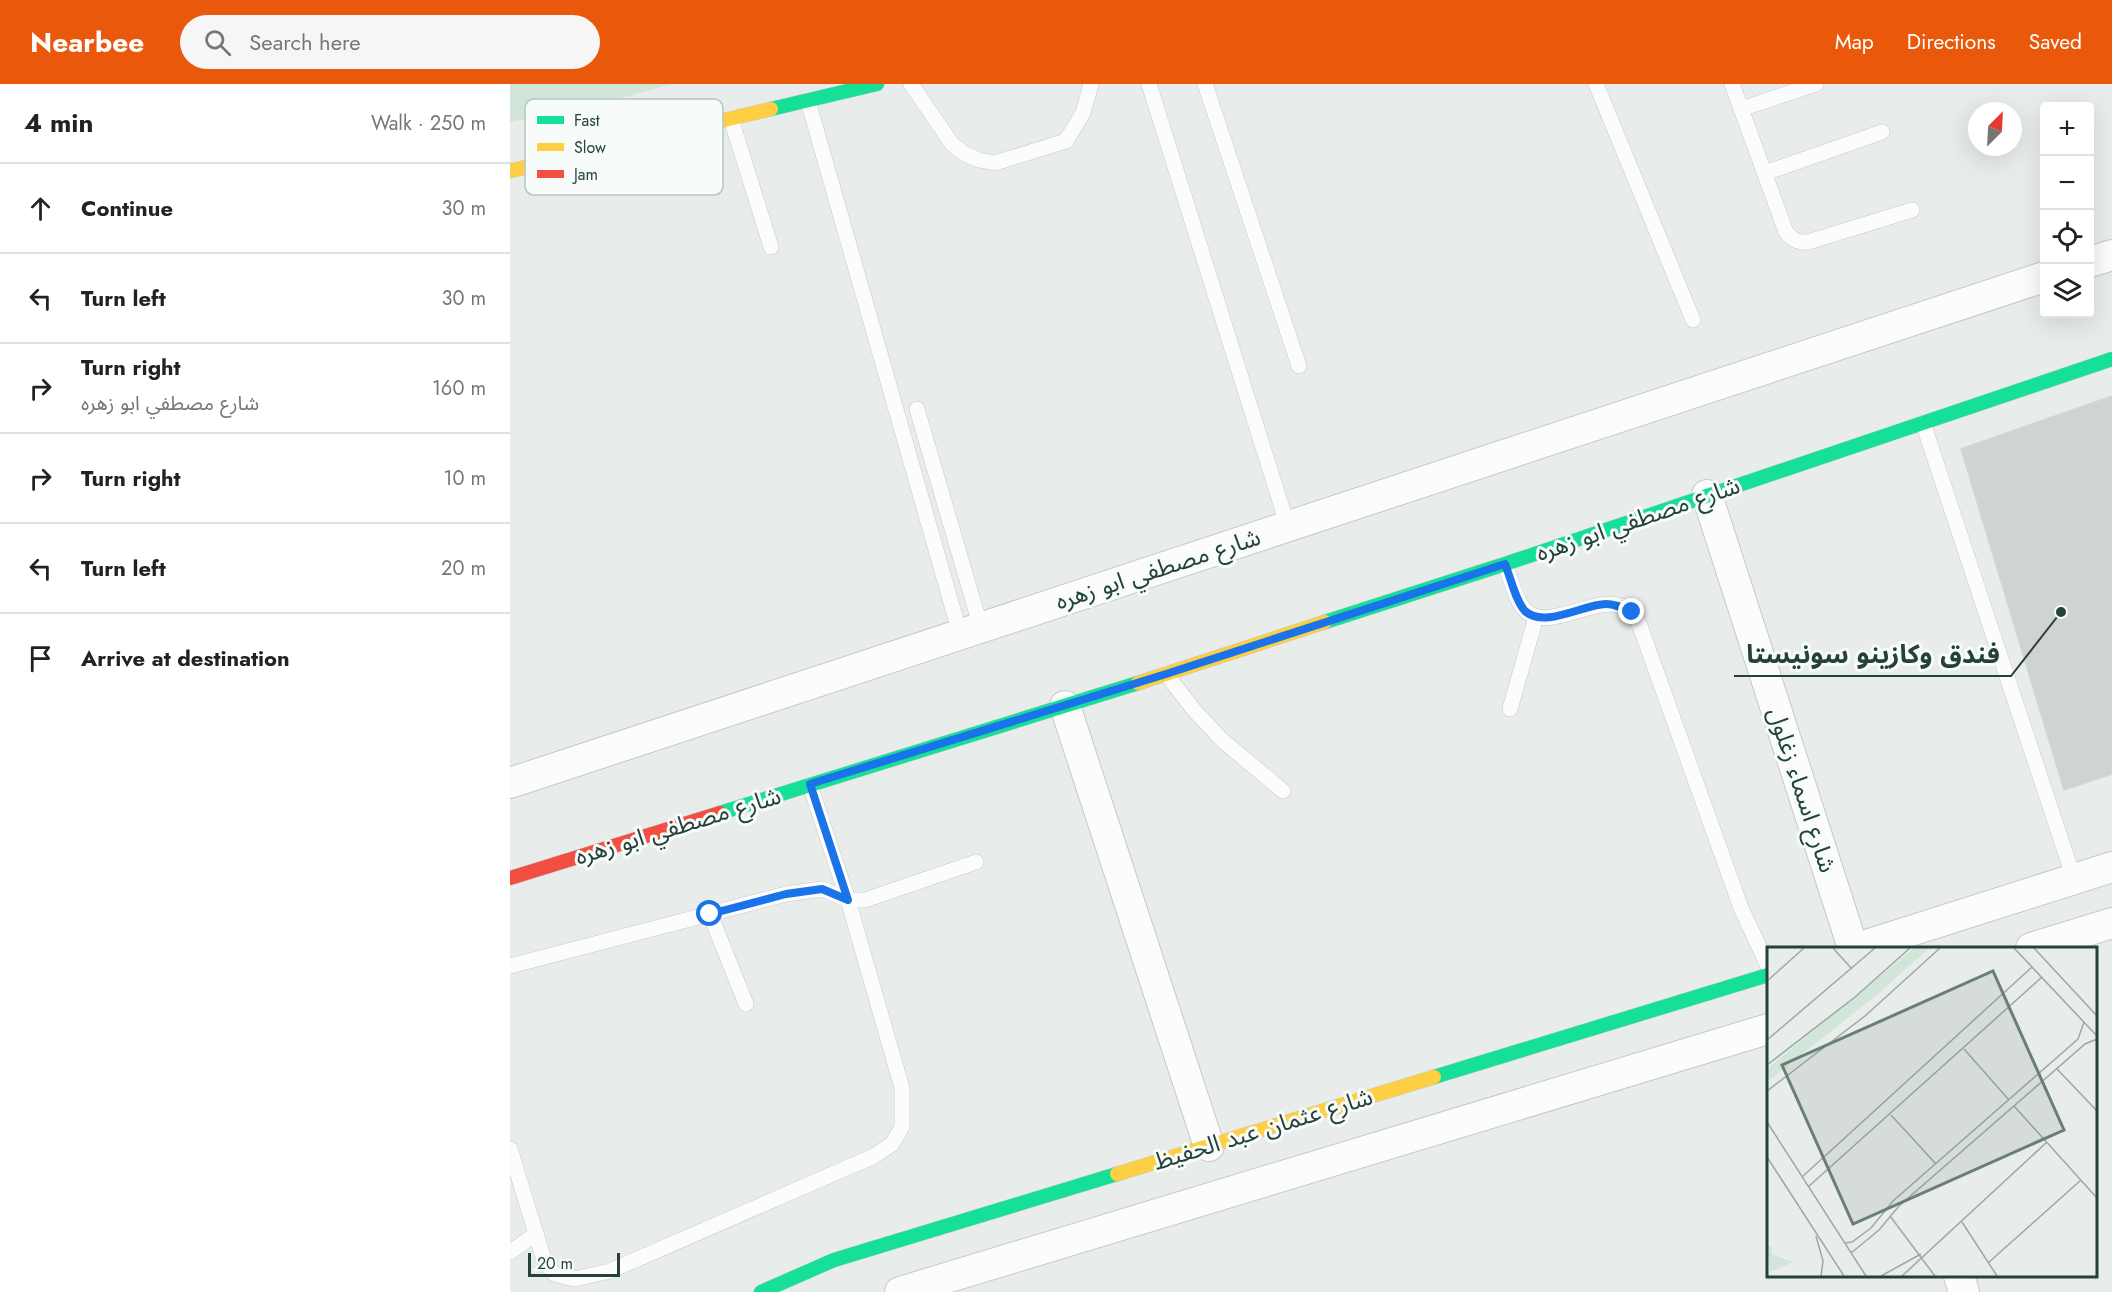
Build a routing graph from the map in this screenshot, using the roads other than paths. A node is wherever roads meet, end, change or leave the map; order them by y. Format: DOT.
graph roads {
  1 [pos="878,84"];
  2 [pos="911,84"];
  3 [pos="1091,84"];
  4 [pos="1149,84"];
  5 [pos="1205,84"];
  6 [pos="1596,84"];
  7 [pos="1732,84"];
  8 [pos="1816,84"];
  9 [pos="808,101"];
  10 [pos="1742,109"];
  11 [pos="731,119"];
  12 [pos="723,121"];
  13 [pos="1882,132"];
  14 [pos="525,167"];
  15 [pos="510,171"];
  16 [pos="1765,173"];
  17 [pos="1912,210"];
  18 [pos="771,247"];
  19 [pos="2112,255"];
  20 [pos="2094,261"];
  21 [pos="2040,278"];
  22 [pos="1693,321"];
  23 [pos="2112,359"];
  24 [pos="1299,366"];
  25 [pos="917,409"];
  26 [pos="1923,423"];
  27 [pos="1707,495"];
  28 [pos="1288,527"];
  29 [pos="1505,564"];
  30 [pos="1536,617"];
  31 [pos="971,631"];
  32 [pos="1166,674"];
  33 [pos="1065,706"];
  34 [pos="1510,709"];
  35 [pos="510,783"];
  36 [pos="810,784"];
  37 [pos="1283,791"];
  38 [pos="976,862"];
  39 [pos="2112,867"];
  40 [pos="510,878"];
  41 [pos="2074,879"];
  42 [pos="848,900"];
  43 [pos="710,914"];
  44 [pos="2112,923"];
  45 [pos="1855,947"];
  46 [pos="1858,947"];
  47 [pos="2034,947"];
  48 [pos="1767,964"];
  49 [pos="510,966"];
  50 [pos="1767,975"];
  51 [pos="746,1004"];
  52 [pos="1767,1029"];
  53 [pos="1209,1146"];
  54 [pos="510,1149"];
  55 [pos="536,1234"];
  56 [pos="510,1252"];
  57 [pos="1960,1277"];
  58 [pos="761,1292"];
  59 [pos="900,1292"];
  60 [pos="1964,1292"];
  1 -- 9 [label="main road"];
  2 -- 3 [label="lane"];
  4 -- 28 [label="lane"];
  5 -- 24 [label="lane"];
  6 -- 22 [label="lane"];
  7 -- 10 [label="lane"];
  8 -- 10 [label="lane"];
  9 -- 11 [label="main road"];
  9 -- 31 [label="lane"];
  10 -- 16 [label="lane"];
  11 -- 12 [label="main road"];
  11 -- 18 [label="lane"];
  13 -- 16 [label="lane"];
  14 -- 15 [label="main road"];
  16 -- 17 [label="lane"];
  19 -- 20 [label="street"];
  21 -- 28 [label="street, شارع مصطفي ابو زهره"];
  23 -- 26 [label="main road, شارع مصطفي ابو زهره"];
  25 -- 31 [label="lane"];
  26 -- 27 [label="main road, شارع مصطفي ابو زهره"];
  26 -- 41 [label="lane"];
  27 -- 29 [label="main road, شارع مصطفي ابو زهره"];
  27 -- 45 [label="street, شارع اسماء زغلول"];
  28 -- 31 [label="street, شارع مصطفي ابو زهره"];
  29 -- 30 [label="lane"];
  29 -- 32 [label="main road, شارع مصطفي ابو زهره"];
  30 -- 34 [label="lane"];
  30 -- 48 [label="lane"];
  31 -- 35 [label="street, شارع مصطفي ابو زهره"];
  32 -- 33 [label="main road, شارع مصطفي ابو زهره"];
  32 -- 37 [label="lane"];
  33 -- 36 [label="main road, شارع مصطفي ابو زهره"];
  33 -- 53 [label="street"];
  36 -- 40 [label="main road, شارع مصطفي ابو زهره"];
  36 -- 42 [label="lane"];
  38 -- 42 [label="lane"];
  39 -- 41 [label="street"];
  41 -- 46 [label="street"];
  42 -- 43 [label="lane"];
  42 -- 55 [label="lane"];
  43 -- 49 [label="lane"];
  43 -- 51 [label="lane"];
  44 -- 47 [label="street"];
  50 -- 53 [label="main road, شارع عثمان عبد الحفيظ"];
  52 -- 59 [label="street"];
  53 -- 58 [label="main road, شارع عثمان عبد الحفيظ"];
  54 -- 55 [label="lane"];
  55 -- 56 [label="lane"];
  57 -- 60 [label="street"];
}
